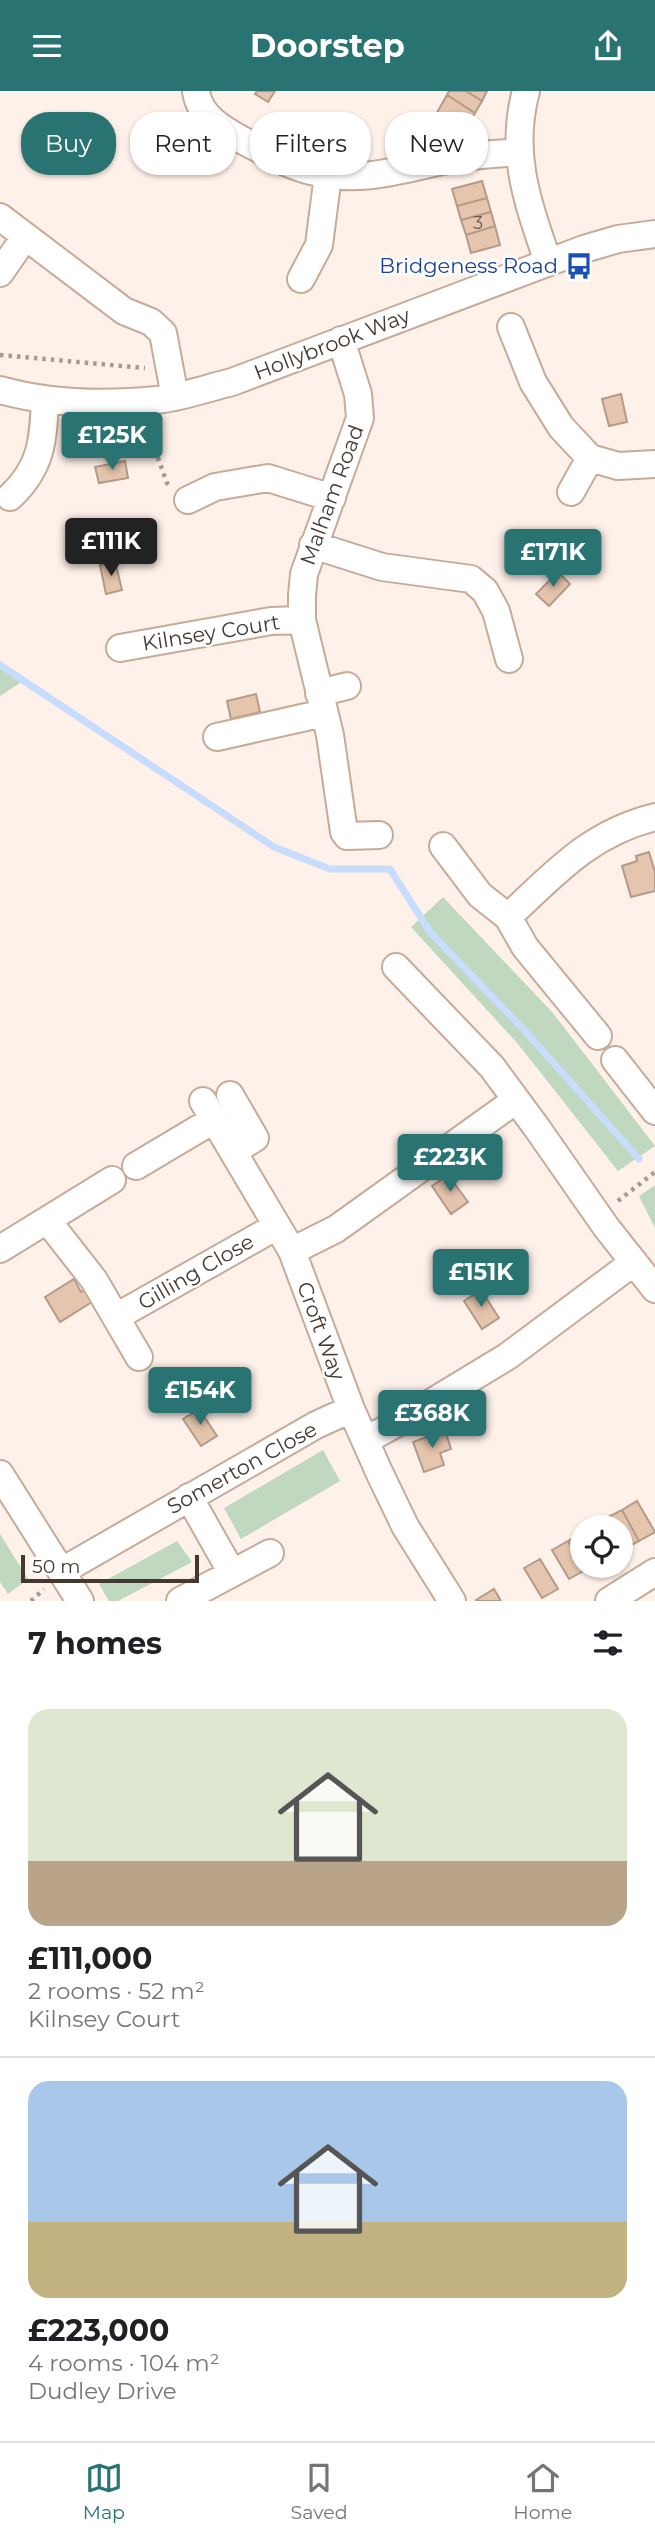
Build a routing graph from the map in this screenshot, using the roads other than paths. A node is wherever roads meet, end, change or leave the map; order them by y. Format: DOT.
graph roads {
  1 [pos="526,91"];
  2 [pos="186,96"];
  3 [pos="250,143"];
  4 [pos="518,152"];
  5 [pos="328,175"];
  6 [pos="0,217"];
  7 [pos="655,234"];
  8 [pos="25,237"];
  9 [pos="548,262"];
  10 [pos="4,268"];
  11 [pos="301,279"];
  12 [pos="511,327"];
  13 [pos="341,340"];
  14 [pos="0,390"];
  15 [pos="175,397"];
  16 [pos="45,400"];
  17 [pos="590,458"];
  18 [pos="655,464"];
  19 [pos="571,492"];
  20 [pos="10,497"];
  21 [pos="332,499"];
  22 [pos="188,500"];
  23 [pos="313,545"];
  24 [pos="302,620"];
  25 [pos="120,648"];
  26 [pos="509,659"];
  27 [pos="347,685"];
  28 [pos="324,713"];
  29 [pos="217,737"];
  30 [pos="655,817"];
  31 [pos="379,835"];
  32 [pos="443,846"];
  33 [pos="508,917"];
  34 [pos="396,967"];
  35 [pos="598,1036"];
  36 [pos="615,1059"];
  37 [pos="230,1095"];
  38 [pos="516,1100"];
  39 [pos="655,1111"];
  40 [pos="244,1144"];
  41 [pos="136,1166"];
  42 [pos="111,1181"];
  43 [pos="47,1220"];
  44 [pos="277,1226"];
  45 [pos="0,1249"];
  46 [pos="292,1251"];
  47 [pos="634,1262"];
  48 [pos="655,1289"];
  49 [pos="116,1317"];
  50 [pos="139,1357"];
  51 [pos="351,1409"];
  52 [pos="366,1440"];
  53 [pos="0,1474"];
  54 [pos="190,1497"];
  55 [pos="270,1553"];
  56 [pos="62,1571"];
  57 [pos="655,1572"];
  58 [pos="232,1573"];
  59 [pos="80,1601"];
  60 [pos="180,1601"];
  61 [pos="452,1601"];
  62 [pos="609,1601"];
  1 -- 4 [label="street"];
  2 -- 3 [label="street"];
  4 -- 5 [label="street"];
  4 -- 9 [label="street"];
  5 -- 11 [label="street"];
  6 -- 8 [label="street"];
  7 -- 9 [label="street, Hollybrook Way"];
  8 -- 10 [label="street"];
  8 -- 15 [label="street"];
  9 -- 13 [label="street, Hollybrook Way"];
  12 -- 17 [label="street"];
  13 -- 15 [label="street, Hollybrook Way"];
  13 -- 21 [label="street, Malham Road"];
  14 -- 16 [label="street, Hollybrook Way"];
  15 -- 16 [label="street, Hollybrook Way"];
  16 -- 20 [label="street"];
  17 -- 18 [label="street"];
  17 -- 19 [label="street"];
  21 -- 22 [label="street"];
  21 -- 23 [label="street, Malham Road"];
  23 -- 24 [label="street, Malham Road"];
  23 -- 26 [label="street"];
  24 -- 25 [label="street, Kilnsey Court"];
  24 -- 28 [label="street, Malham Road"];
  27 -- 28 [label="street"];
  28 -- 29 [label="street"];
  28 -- 31 [label="street, Malham Road"];
  30 -- 33 [label="street"];
  32 -- 33 [label="street"];
  33 -- 35 [label="street"];
  34 -- 38 [label="street"];
  36 -- 39 [label="street"];
  37 -- 40 [label="street"];
  38 -- 46 [label="street"];
  38 -- 47 [label="street"];
  40 -- 41 [label="street, Croft Way"];
  40 -- 44 [label="street, Croft Way"];
  42 -- 43 [label="street"];
  43 -- 45 [label="street"];
  43 -- 49 [label="street, Gilling Close"];
  44 -- 46 [label="street, Croft Way"];
  44 -- 49 [label="street, Gilling Close"];
  46 -- 51 [label="street, Croft Way"];
  47 -- 48 [label="street"];
  47 -- 52 [label="street"];
  49 -- 50 [label="street, Gilling Close"];
  51 -- 52 [label="street, Croft Way"];
  51 -- 54 [label="street, Somerton Close"];
  52 -- 61 [label="street, Croft Way"];
  53 -- 56 [label="street"];
  54 -- 56 [label="street, Somerton Close"];
  54 -- 58 [label="street"];
  55 -- 58 [label="street"];
  56 -- 59 [label="street"];
  57 -- 62 [label="street"];
  58 -- 60 [label="street"];
}
